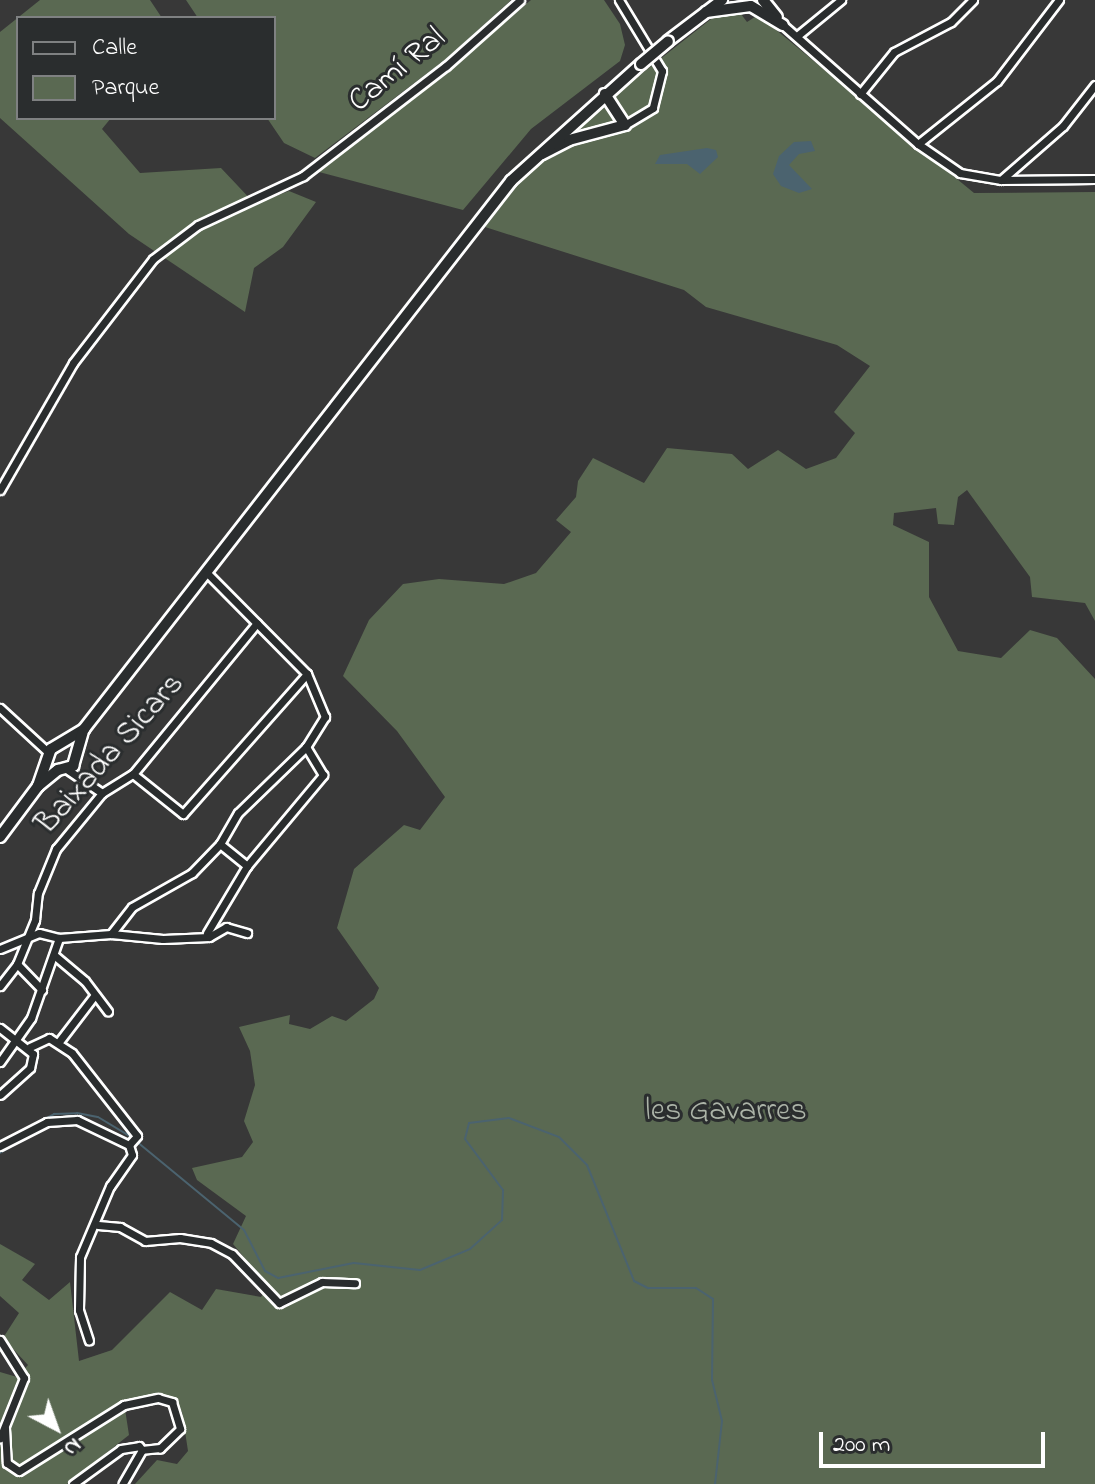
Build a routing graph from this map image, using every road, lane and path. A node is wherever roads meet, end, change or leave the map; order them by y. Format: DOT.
graph roads {
  1 [pos="520,0"];
  2 [pos="619,0"];
  3 [pos="722,0"];
  4 [pos="763,0"];
  5 [pos="841,0"];
  6 [pos="973,0"];
  7 [pos="1059,0"];
  8 [pos="749,3"];
  9 [pos="706,12"];
  10 [pos="783,25"];
  11 [pos="797,36"];
  12 [pos="1095,85"];
  13 [pos="605,94"];
  14 [pos="860,94"];
  15 [pos="625,125"];
  16 [pos="918,144"];
  17 [pos="525,165"];
  18 [pos="1095,179"];
  19 [pos="1001,180"];
  20 [pos="0,490"];
  21 [pos="206,572"];
  22 [pos="257,623"];
  23 [pos="307,674"];
  24 [pos="2,714"];
  25 [pos="306,747"];
  26 [pos="62,757"];
  27 [pos="133,774"];
  28 [pos="102,793"];
  29 [pos="0,837"];
  30 [pos="220,844"];
  31 [pos="247,866"];
  32 [pos="35,920"];
  33 [pos="39,933"];
  34 [pos="247,933"];
  35 [pos="27,934"];
  36 [pos="111,934"];
  37 [pos="204,937"];
  38 [pos="59,938"];
  39 [pos="0,949"];
  40 [pos="54,955"];
  41 [pos="17,964"];
  42 [pos="0,986"];
  43 [pos="42,990"];
  44 [pos="94,996"];
  45 [pos="108,1011"];
  46 [pos="0,1028"];
  47 [pos="17,1039"];
  48 [pos="58,1043"];
  49 [pos="30,1047"];
  50 [pos="0,1062"];
  51 [pos="0,1095"];
  52 [pos="130,1144"];
  53 [pos="0,1146"];
  54 [pos="97,1226"];
  55 [pos="355,1283"];
  56 [pos="0,1340"];
  57 [pos="89,1340"];
  58 [pos="5,1428"];
  59 [pos="0,1438"];
  60 [pos="142,1450"];
  61 [pos="73,1484"];
  62 [pos="122,1484"];
  1 -- 20 [label="street, Camí Ral"];
  2 -- 15 [label="street"];
  3 -- 9 [label="street"];
  4 -- 10 [label="street"];
  5 -- 11 [label="street"];
  6 -- 14 [label="street"];
  7 -- 16 [label="street"];
  8 -- 9 [label="street"];
  8 -- 10 [label="street"];
  9 -- 13 [label="street, bridge"];
  10 -- 11 [label="street"];
  11 -- 14 [label="street"];
  12 -- 19 [label="street"];
  13 -- 15 [label="street"];
  13 -- 17 [label="street"];
  14 -- 16 [label="street"];
  15 -- 17 [label="street"];
  16 -- 19 [label="street"];
  17 -- 21 [label="street"];
  18 -- 19 [label="street"];
  21 -- 22 [label="street"];
  21 -- 26 [label="street"];
  22 -- 23 [label="street"];
  22 -- 27 [label="street, Baixada Sicars"];
  23 -- 25 [label="street"];
  23 -- 27 [label="street"];
  24 -- 26 [label="street"];
  25 -- 30 [label="street"];
  25 -- 31 [label="street"];
  26 -- 28 [label="street"];
  26 -- 29 [label="street"];
  27 -- 28 [label="street, Baixada Sicars"];
  28 -- 32 [label="street, Baixada Sicars"];
  30 -- 31 [label="street"];
  30 -- 36 [label="street"];
  31 -- 37 [label="street"];
  32 -- 33 [label="street"];
  32 -- 35 [label="street, Baixada Sicars"];
  33 -- 35 [label="street"];
  33 -- 38 [label="street"];
  34 -- 37 [label="street"];
  35 -- 39 [label="street"];
  35 -- 41 [label="street, Baixada Sicars"];
  36 -- 37 [label="street"];
  36 -- 38 [label="street"];
  38 -- 40 [label="street"];
  40 -- 43 [label="street"];
  40 -- 44 [label="street"];
  41 -- 42 [label="street, Baixada Sicars"];
  41 -- 43 [label="street"];
  43 -- 47 [label="street"];
  44 -- 45 [label="street"];
  44 -- 48 [label="street"];
  46 -- 47 [label="street"];
  47 -- 49 [label="street"];
  47 -- 50 [label="street"];
  48 -- 49 [label="street"];
  48 -- 52 [label="street"];
  49 -- 51 [label="street"];
  52 -- 53 [label="street"];
  52 -- 54 [label="street"];
  54 -- 55 [label="street"];
  54 -- 57 [label="street"];
  56 -- 58 [label="street"];
  58 -- 59 [label="street"];
  58 -- 60 [label="street"];
  60 -- 61 [label="street"];
  60 -- 62 [label="street"];
}
